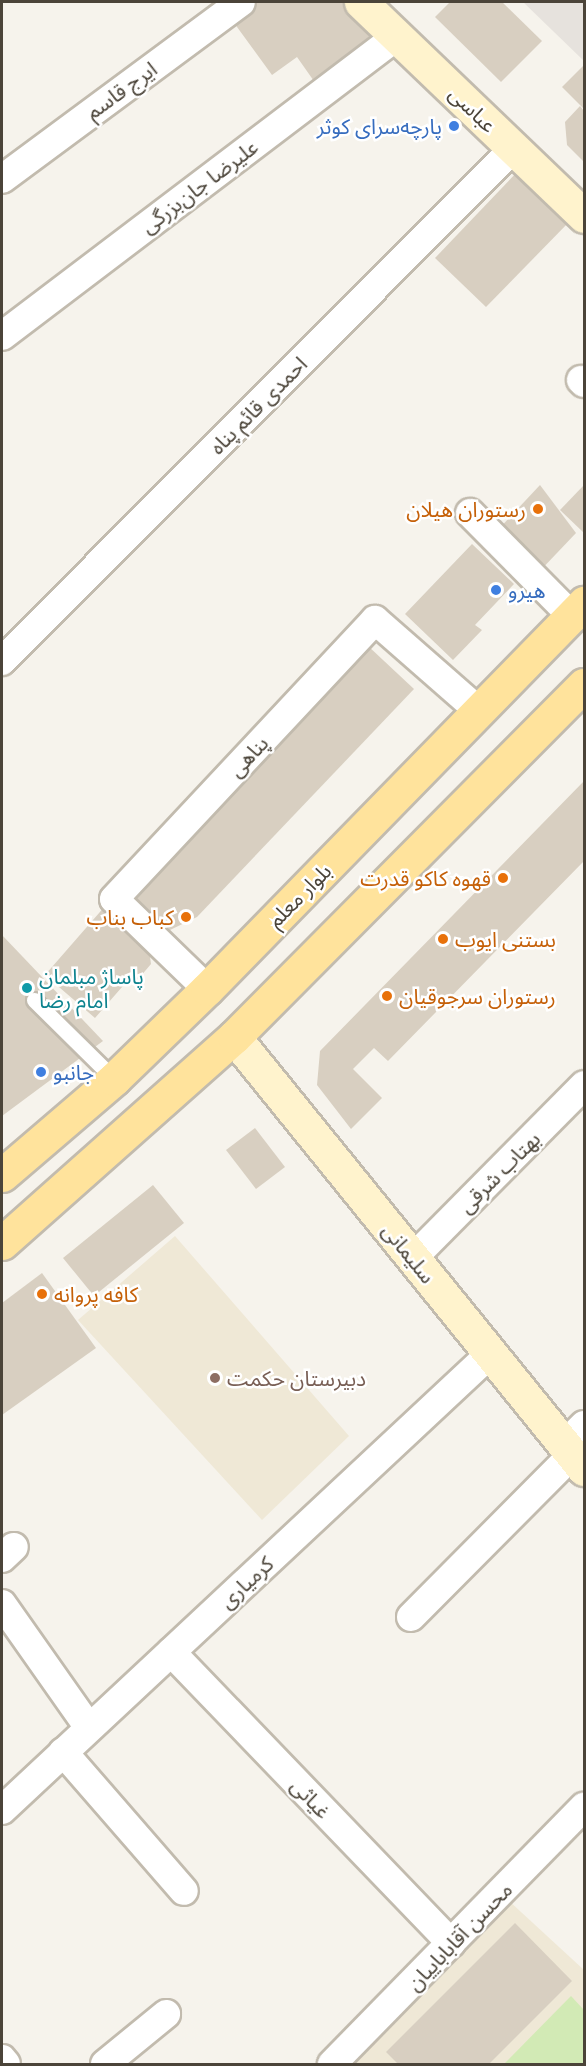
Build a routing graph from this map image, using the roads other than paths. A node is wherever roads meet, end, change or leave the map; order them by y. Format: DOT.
graph roads {
  1 [pos="242,2"];
  2 [pos="361,2"];
  3 [pos="397,36"];
  4 [pos="514,148"];
  5 [pos="2,179"];
  6 [pos="585,216"];
  7 [pos="2,336"];
  8 [pos="470,513"];
  9 [pos="578,609"];
  10 [pos="2,661"];
  11 [pos="585,685"];
  12 [pos="480,712"];
  13 [pos="207,989"];
  14 [pos="34,1000"];
  15 [pos="234,1037"];
  16 [pos="114,1079"];
  17 [pos="585,1085"];
  18 [pos="2,1175"];
  19 [pos="2,1243"];
  20 [pos="413,1258"];
  21 [pos="490,1354"];
  22 [pos="577,1448"];
  23 [pos="2,1604"];
  24 [pos="411,1617"];
  25 [pos="171,1652"];
  26 [pos="89,1728"];
  27 [pos="63,1752"];
  28 [pos="585,1807"];
  29 [pos="2,1810"];
  30 [pos="184,1890"];
  31 [pos="452,1943"];
  32 [pos="166,2014"];
  33 [pos="2,2059"];
  34 [pos="6,2064"];
  35 [pos="105,2064"];
  36 [pos="332,2064"];
  1 -- 5 [label="street, ایرج قاسم"];
  2 -- 3 [label="main road, عباسی"];
  3 -- 4 [label="main road, عباسی"];
  3 -- 7 [label="street, علیرضا جان‌بزرگی"];
  4 -- 6 [label="main road, عباسی"];
  4 -- 10 [label="street, احمدی قائم پناه"];
  8 -- 9 [label="street"];
  9 -- 12 [label="main road, بلوار معلم"];
  11 -- 15 [label="main road"];
  12 -- 13 [label="main road, بلوار معلم"];
  12 -- 13 [label="street, پناهی"];
  13 -- 16 [label="main road, بلوار معلم"];
  14 -- 16 [label="lane"];
  15 -- 19 [label="main road"];
  15 -- 20 [label="main road, سلیمانی"];
  16 -- 18 [label="main road, بلوار معلم"];
  17 -- 20 [label="street, بهتاب شرقی"];
  20 -- 21 [label="main road, سلیمانی"];
  21 -- 22 [label="main road, سلیمانی"];
  21 -- 25 [label="street, کرمیاری"];
  22 -- 24 [label="street"];
  23 -- 26 [label="street"];
  25 -- 26 [label="street, کرمیاری"];
  25 -- 31 [label="street, غیاثی"];
  26 -- 27 [label="street, کرمیاری"];
  27 -- 29 [label="street, کرمیاری"];
  27 -- 30 [label="street"];
  28 -- 31 [label="street, محسن آقاباباییان"];
  31 -- 36 [label="street, محسن آقاباباییان"];
  32 -- 35 [label="street"];
  33 -- 34 [label="street"];
}
